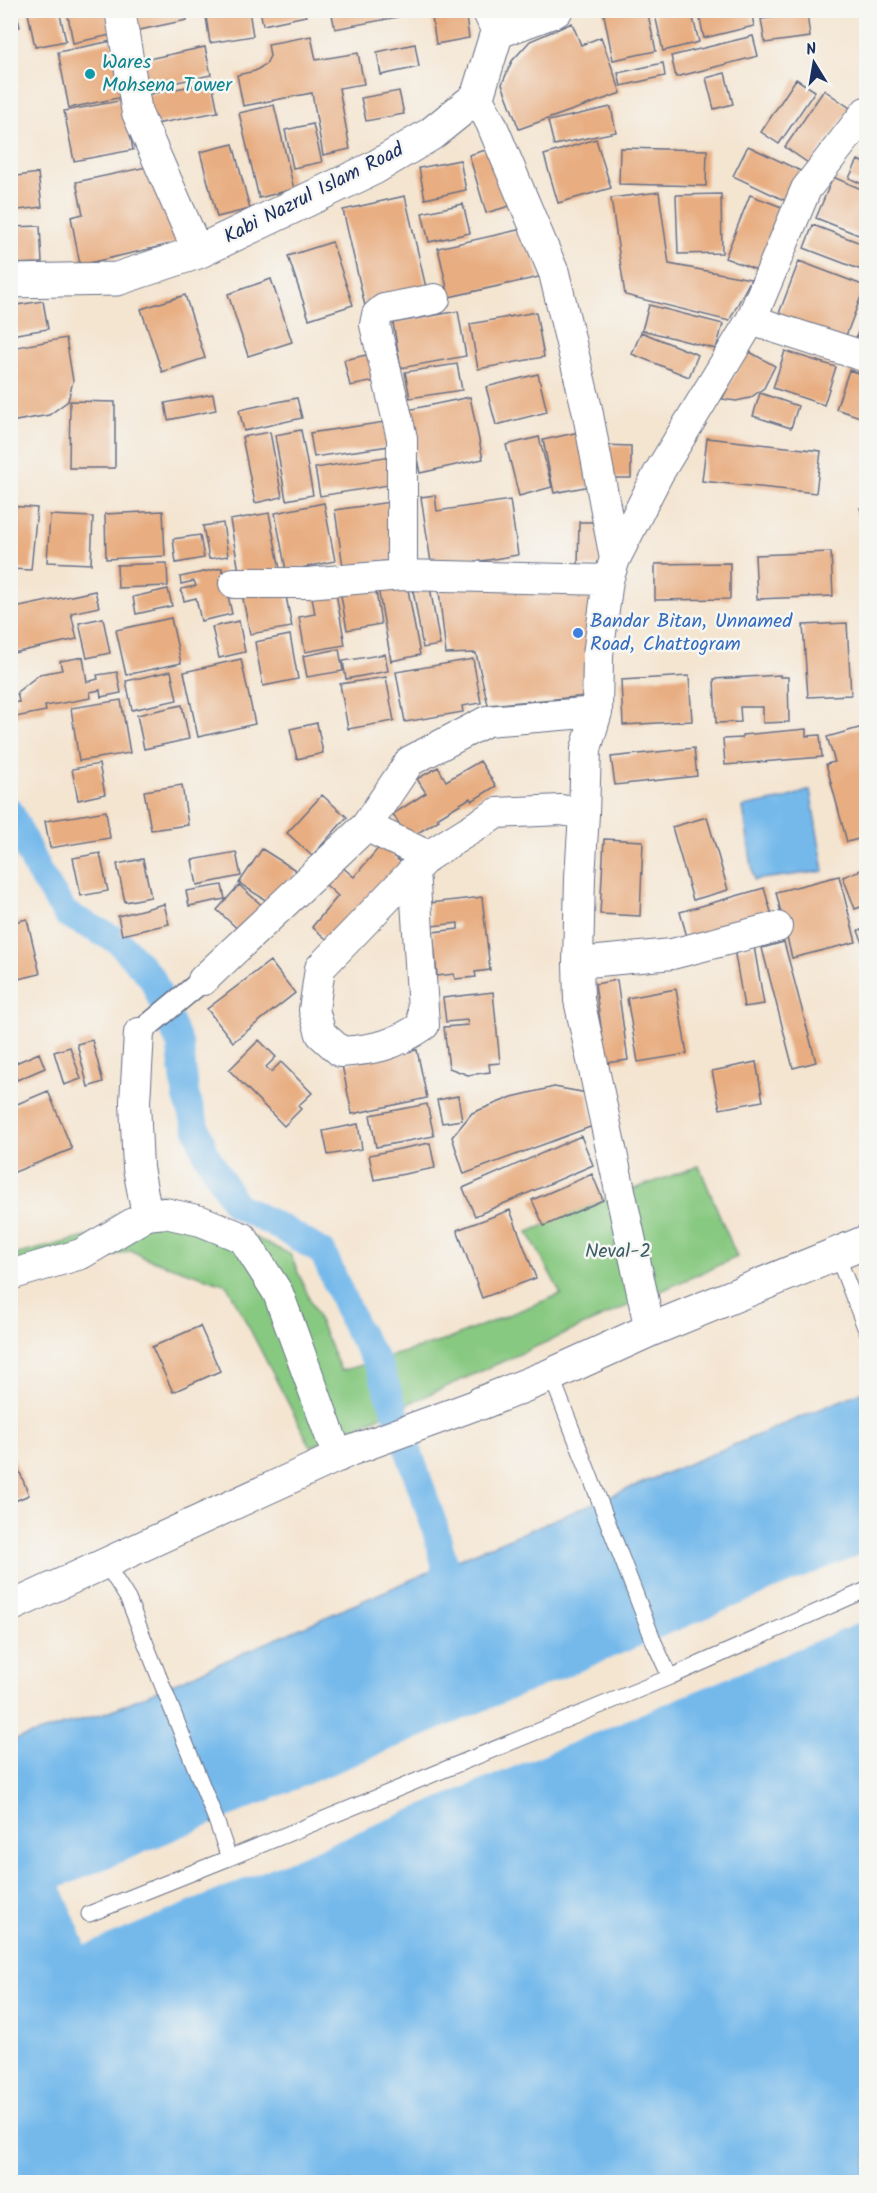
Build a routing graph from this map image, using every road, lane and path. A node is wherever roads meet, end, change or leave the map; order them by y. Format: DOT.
graph roads {
  1 [pos="120,10"];
  2 [pos="556,10"];
  3 [pos="492,21"];
  4 [pos="477,97"];
  5 [pos="867,112"];
  6 [pos="198,252"];
  7 [pos="10,281"];
  8 [pos="435,299"];
  9 [pos="752,320"];
  10 [pos="867,357"];
  11 [pos="612,570"];
  12 [pos="402,575"];
  13 [pos="234,583"];
  14 [pos="597,712"];
  15 [pos="584,814"];
  16 [pos="366,826"];
  17 [pos="421,863"];
  18 [pos="777,927"];
  19 [pos="578,963"];
  20 [pos="203,980"];
  21 [pos="139,1033"];
  22 [pos="147,1215"];
  23 [pos="852,1248"];
  24 [pos="10,1275"];
  25 [pos="650,1330"];
  26 [pos="867,1330"];
  27 [pos="551,1375"];
  28 [pos="481,1403"];
  29 [pos="344,1454"];
  30 [pos="106,1564"];
  31 [pos="867,1590"];
  32 [pos="10,1607"];
  33 [pos="670,1677"];
  34 [pos="229,1858"];
  35 [pos="89,1914"];
  1 -- 6 [label="street"];
  2 -- 3 [label="main road"];
  3 -- 4 [label="main road"];
  4 -- 6 [label="main road, Kabi Nazrul Islam Road"];
  4 -- 11 [label="street"];
  5 -- 9 [label="street"];
  6 -- 7 [label="main road, Kabi Nazrul Islam Road"];
  8 -- 12 [label="street"];
  9 -- 10 [label="street"];
  9 -- 11 [label="street"];
  11 -- 12 [label="street"];
  11 -- 14 [label="street"];
  12 -- 13 [label="street"];
  14 -- 15 [label="street"];
  14 -- 16 [label="street"];
  15 -- 17 [label="street"];
  15 -- 19 [label="street"];
  16 -- 17 [label="street"];
  16 -- 20 [label="street"];
  17 -- 17 [label="street"];
  18 -- 19 [label="street"];
  19 -- 25 [label="street"];
  20 -- 21 [label="street"];
  21 -- 22 [label="street"];
  22 -- 24 [label="street"];
  22 -- 29 [label="street"];
  23 -- 25 [label="main road"];
  23 -- 26 [label="lane"];
  25 -- 27 [label="main road"];
  27 -- 28 [label="main road"];
  27 -- 33 [label="lane"];
  28 -- 29 [label="street"];
  29 -- 30 [label="street"];
  30 -- 32 [label="street"];
  30 -- 34 [label="lane"];
  31 -- 33 [label="lane"];
  33 -- 34 [label="lane"];
  34 -- 35 [label="lane"];
}
